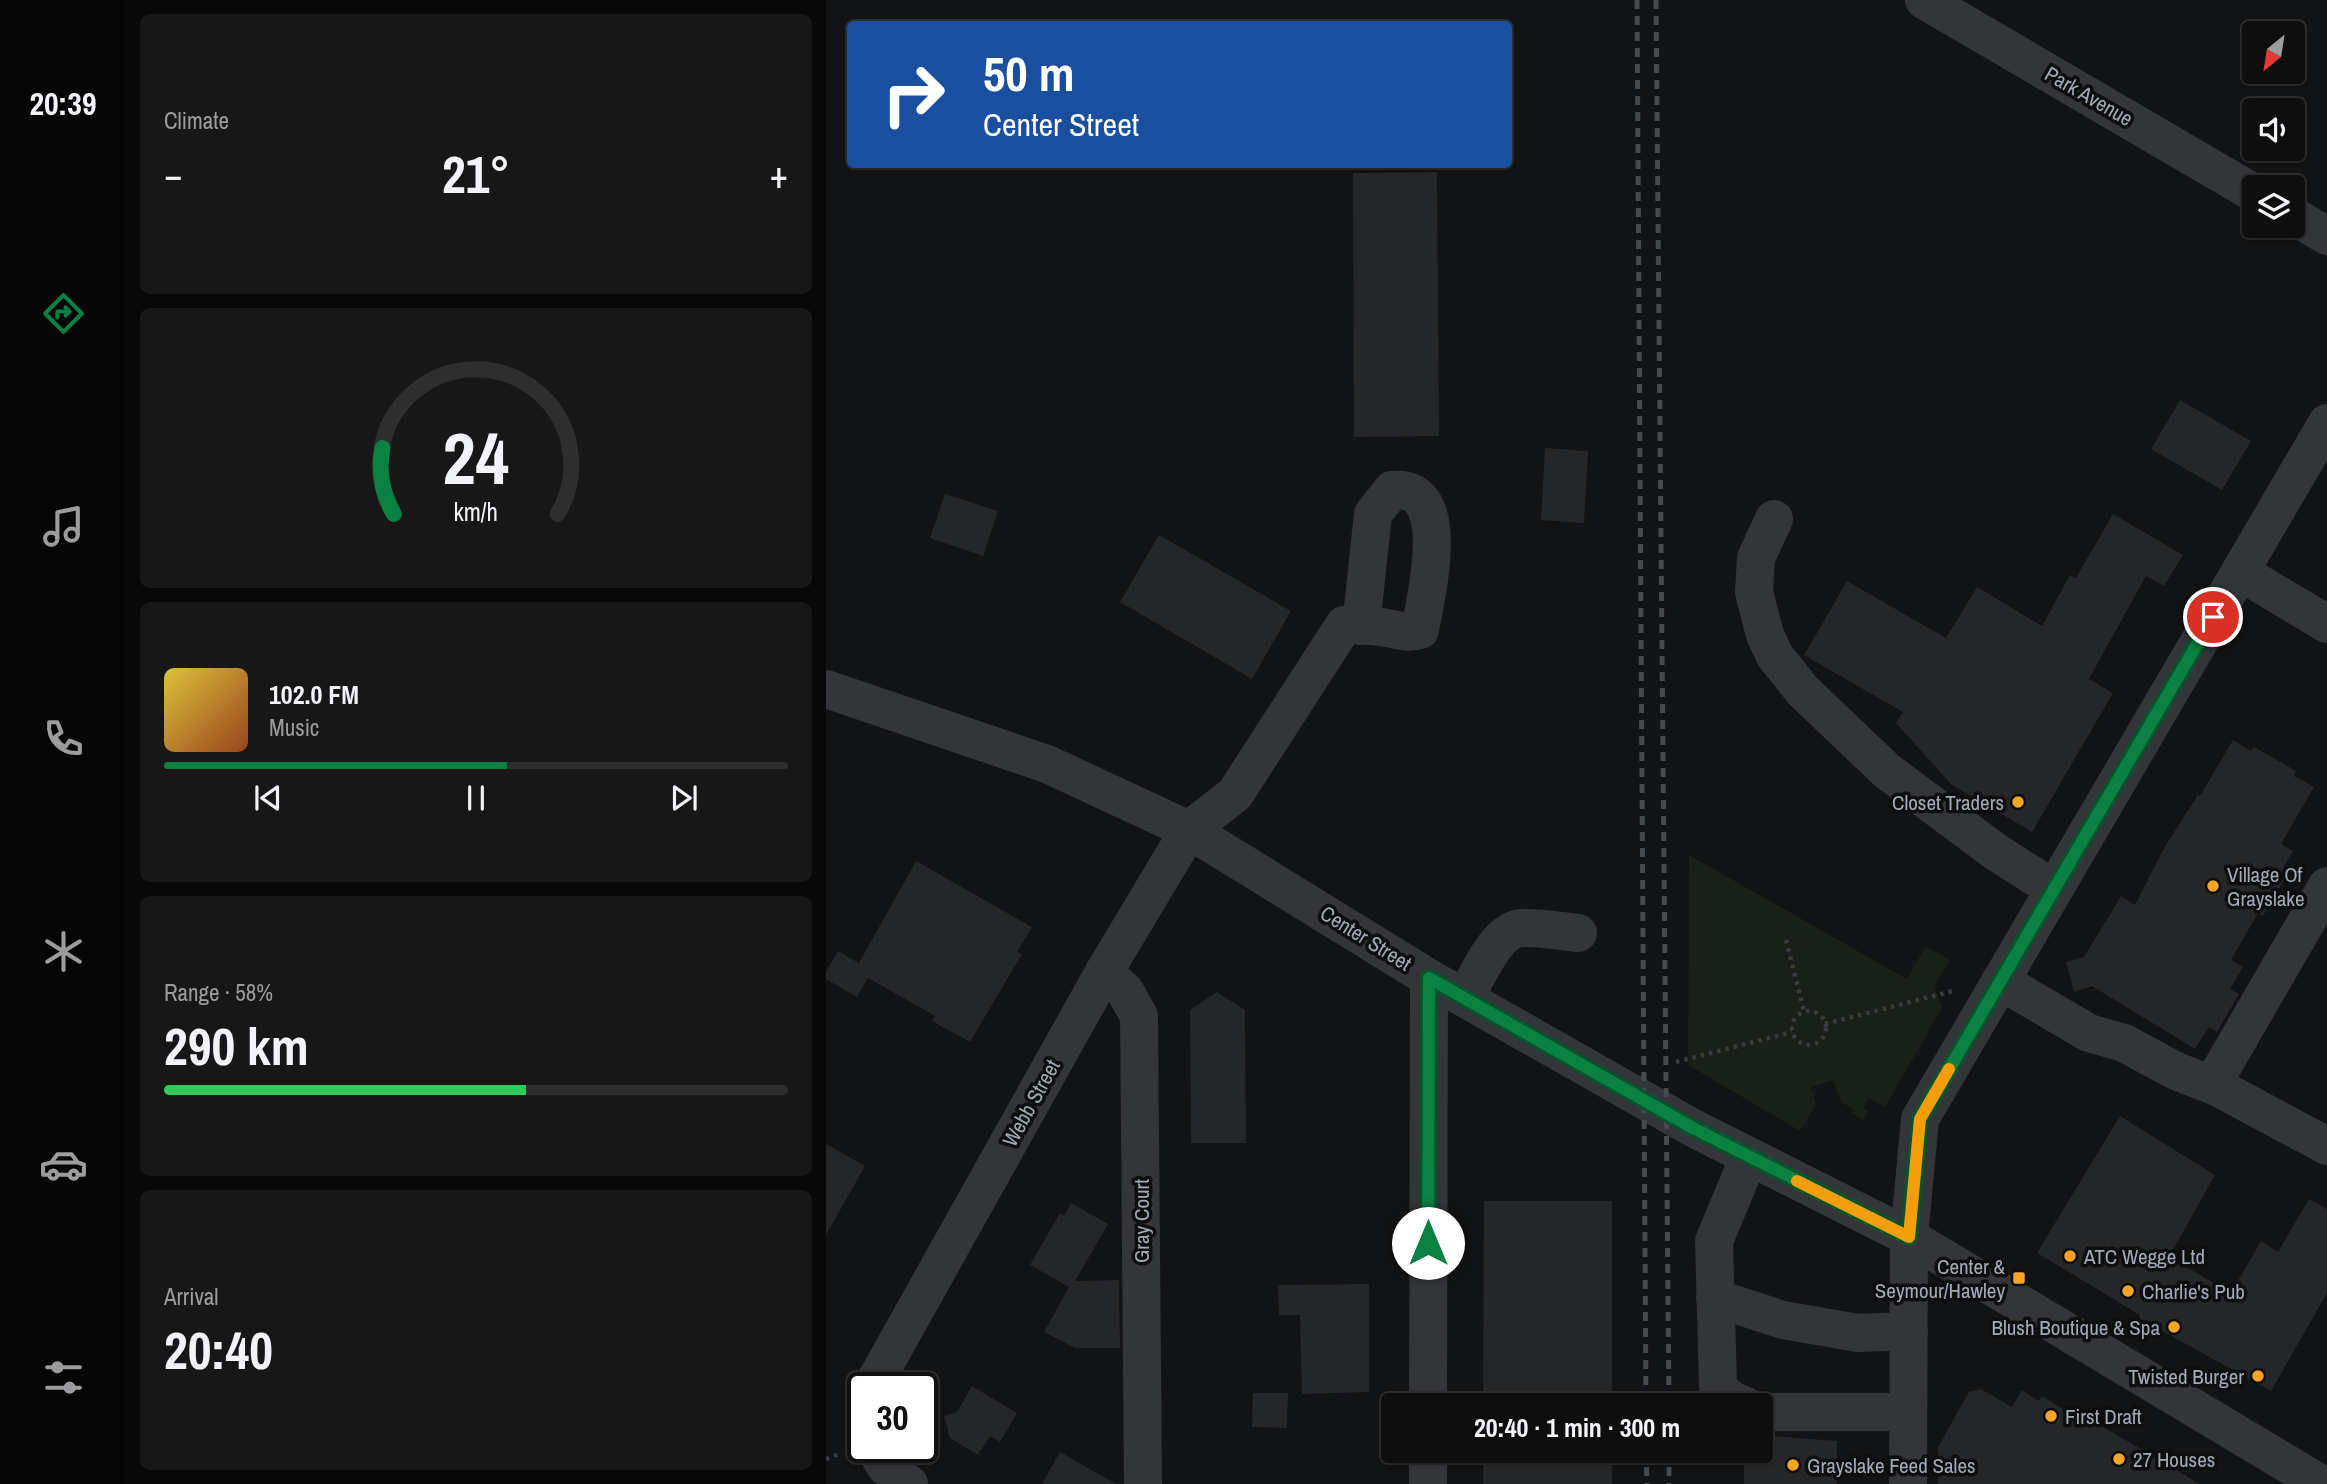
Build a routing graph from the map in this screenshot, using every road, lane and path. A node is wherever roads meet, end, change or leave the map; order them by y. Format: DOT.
graph roads {
  1 [pos="1924,0"];
  2 [pos="1976,13"];
  3 [pos="2242,185"];
  4 [pos="2305,223"];
  5 [pos="2327,236"];
  6 [pos="2327,423"];
  7 [pos="1774,519"];
  8 [pos="2240,572"];
  9 [pos="2327,624"];
  10 [pos="1361,626"];
  11 [pos="826,689"];
  12 [pos="1189,830"];
  13 [pos="2327,886"];
  14 [pos="2054,889"];
  15 [pos="1578,933"];
  16 [pos="1786,940"];
  17 [pos="1104,972"];
  18 [pos="1429,978"];
  19 [pos="2000,981"];
  20 [pos="1956,991"];
  21 [pos="1465,998"];
  22 [pos="1804,1011"];
  23 [pos="1825,1024"];
  24 [pos="1792,1032"];
  25 [pos="1676,1062"];
  26 [pos="2212,1085"];
  27 [pos="2327,1146"];
  28 [pos="1749,1157"];
  29 [pos="1909,1237"];
  30 [pos="1715,1297"];
  31 [pos="1909,1331"];
  32 [pos="882,1372"];
  33 [pos="1428,1393"];
  34 [pos="1724,1393"];
  35 [pos="1773,1412"];
  36 [pos="1908,1412"];
  37 [pos="883,1463"];
  38 [pos="1428,1463"];
  39 [pos="909,1484"];
  40 [pos="1143,1484"];
  41 [pos="1428,1484"];
  42 [pos="1908,1484"];
  43 [pos="2321,1484"];
  1 -- 2 [label="street, Park Avenue"];
  2 -- 3 [label="street, Park Avenue"];
  4 -- 5 [label="street"];
  6 -- 8 [label="street"];
  7 -- 14 [label="street"];
  8 -- 9 [label="street"];
  8 -- 14 [label="street"];
  10 -- 12 [label="street"];
  11 -- 12 [label="street, Center Street"];
  12 -- 17 [label="street, Webb Street"];
  12 -- 18 [label="street, Center Street"];
  13 -- 26 [label="street"];
  14 -- 19 [label="street"];
  15 -- 21 [label="street"];
  16 -- 22 [label="path"];
  17 -- 32 [label="street, Webb Street"];
  17 -- 40 [label="street, Gray Court"];
  18 -- 21 [label="street, Center Street"];
  18 -- 33 [label="street"];
  19 -- 26 [label="street"];
  19 -- 29 [label="street"];
  20 -- 23 [label="path"];
  21 -- 28 [label="street, Center Street"];
  22 -- 23 [label="path"];
  22 -- 24 [label="path"];
  23 -- 24 [label="path"];
  24 -- 25 [label="path"];
  26 -- 27 [label="street"];
  28 -- 29 [label="street, Center Street"];
  28 -- 30 [label="street"];
  29 -- 31 [label="street"];
  29 -- 43 [label="street, Center Street"];
  30 -- 31 [label="street"];
  30 -- 34 [label="street"];
  31 -- 36 [label="street"];
  35 -- 36 [label="street"];
  36 -- 42 [label="street"];
  37 -- 39 [label="street"];
  38 -- 41 [label="street"];
}
